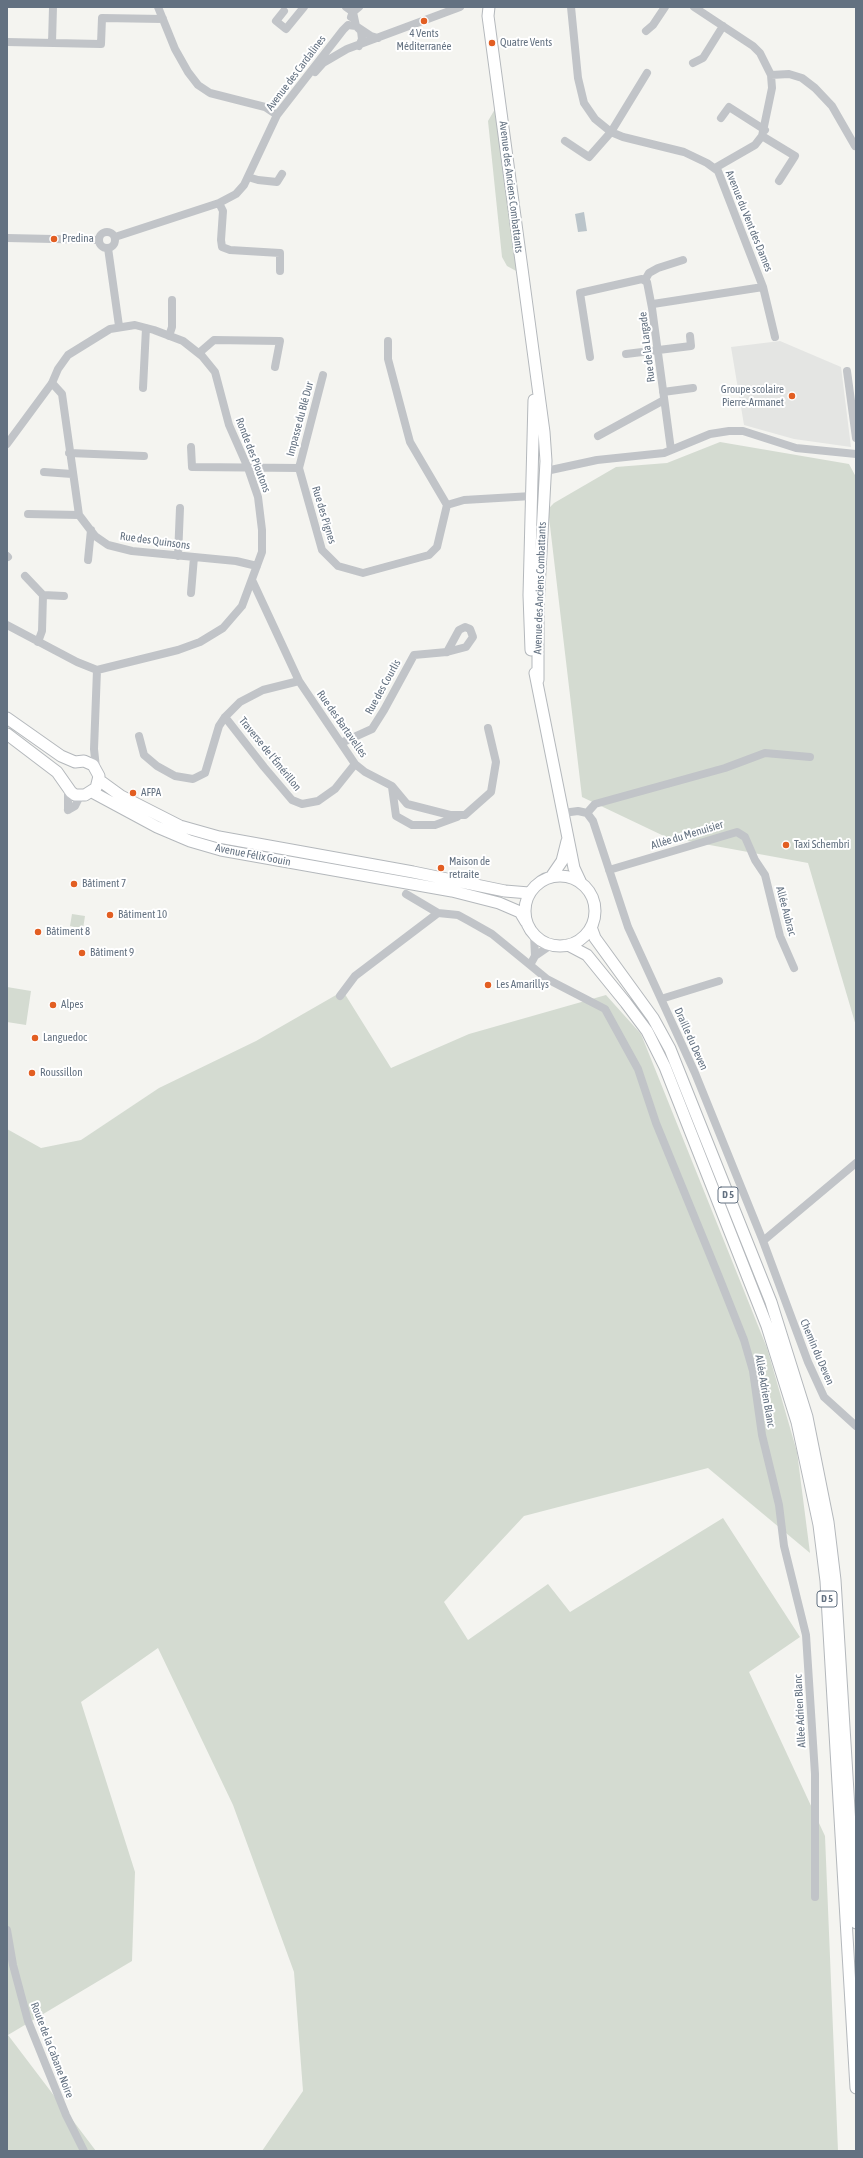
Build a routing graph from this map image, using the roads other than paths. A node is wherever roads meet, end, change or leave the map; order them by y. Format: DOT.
graph roads {
  1 [pos="53,7"];
  2 [pos="158,7"];
  3 [pos="304,7"];
  4 [pos="460,7"];
  5 [pos="571,7"];
  6 [pos="665,7"];
  7 [pos="694,7"];
  8 [pos="353,9"];
  9 [pos="487,10"];
  10 [pos="284,11"];
  11 [pos="164,19"];
  12 [pos="352,26"];
  13 [pos="723,26"];
  14 [pos="646,31"];
  15 [pos="341,32"];
  16 [pos="378,38"];
  17 [pos="7,42"];
  18 [pos="52,43"];
  19 [pos="359,46"];
  20 [pos="350,49"];
  21 [pos="693,63"];
  22 [pos="647,74"];
  23 [pos="771,75"];
  24 [pos="288,99"];
  25 [pos="277,115"];
  26 [pos="721,118"];
  27 [pos="611,132"];
  28 [pos="763,133"];
  29 [pos="565,141"];
  30 [pos="855,146"];
  31 [pos="715,168"];
  32 [pos="282,174"];
  33 [pos="248,177"];
  34 [pos="779,181"];
  35 [pos="219,203"];
  36 [pos="115,237"];
  37 [pos="7,238"];
  38 [pos="100,240"];
  39 [pos="108,248"];
  40 [pos="683,260"];
  41 [pos="280,271"];
  42 [pos="645,280"];
  43 [pos="763,287"];
  44 [pos="172,300"];
  45 [pos="652,308"];
  46 [pos="119,326"];
  47 [pos="146,328"];
  48 [pos="169,336"];
  49 [pos="690,336"];
  50 [pos="775,337"];
  51 [pos="388,341"];
  52 [pos="657,351"];
  53 [pos="199,353"];
  54 [pos="626,354"];
  55 [pos="590,357"];
  56 [pos="533,358"];
  57 [pos="275,368"];
  58 [pos="847,371"];
  59 [pos="323,376"];
  60 [pos="52,383"];
  61 [pos="143,388"];
  62 [pos="693,388"];
  63 [pos="664,396"];
  64 [pos="598,436"];
  65 [pos="856,438"];
  66 [pos="7,444"];
  67 [pos="191,448"];
  68 [pos="671,450"];
  69 [pos="69,453"];
  70 [pos="856,454"];
  71 [pos="144,456"];
  72 [pos="534,460"];
  73 [pos="546,466"];
  74 [pos="248,468"];
  75 [pos="299,468"];
  76 [pos="44,472"];
  77 [pos="72,474"];
  78 [pos="544,496"];
  79 [pos="532,497"];
  80 [pos="447,505"];
  81 [pos="180,508"];
  82 [pos="28,514"];
  83 [pos="80,515"];
  84 [pos="90,530"];
  85 [pos="178,556"];
  86 [pos="194,557"];
  87 [pos="88,560"];
  88 [pos="257,566"];
  89 [pos="24,576"];
  90 [pos="252,580"];
  91 [pos="191,593"];
  92 [pos="43,595"];
  93 [pos="64,596"];
  94 [pos="7,625"];
  95 [pos="38,642"];
  96 [pos="447,652"];
  97 [pos="97,670"];
  98 [pos="538,680"];
  99 [pos="299,681"];
  100 [pos="225,717"];
  101 [pos="7,718"];
  102 [pos="488,728"];
  103 [pos="7,734"];
  104 [pos="139,736"];
  105 [pos="341,742"];
  106 [pos="94,749"];
  107 [pos="810,757"];
  108 [pos="80,761"];
  109 [pos="356,764"];
  110 [pos="96,768"];
  111 [pos="99,780"];
  112 [pos="66,786"];
  113 [pos="392,786"];
  114 [pos="92,792"];
  115 [pos="80,796"];
  116 [pos="563,812"];
  117 [pos="587,813"];
  118 [pos="460,816"];
  119 [pos="567,837"];
  120 [pos="755,860"];
  121 [pos="609,870"];
  122 [pos="551,877"];
  123 [pos="581,883"];
  124 [pos="530,893"];
  125 [pos="406,894"];
  126 [pos="438,914"];
  127 [pos="526,922"];
  128 [pos="591,927"];
  129 [pos="534,935"];
  130 [pos="551,945"];
  131 [pos="568,945"];
  132 [pos="535,956"];
  133 [pos="530,965"];
  134 [pos="794,968"];
  135 [pos="719,981"];
  136 [pos="340,996"];
  137 [pos="661,999"];
  138 [pos="855,1166"];
  139 [pos="763,1241"];
  140 [pos="783,1297"];
  141 [pos="856,1426"];
  142 [pos="815,1897"];
  143 [pos="856,1923"];
  144 [pos="7,1930"];
  145 [pos="856,2088"];
  146 [pos="84,2151"];
  1 -- 18 [label="street"];
  2 -- 11 [label="street"];
  3 -- 10 [label="street"];
  4 -- 16 [label="street"];
  5 -- 27 [label="street, Avenue du Vent des Dames"];
  6 -- 14 [label="street"];
  7 -- 13 [label="street"];
  8 -- 12 [label="street"];
  9 -- 56 [label="main road, Avenue des Anciens Combattants"];
  11 -- 18 [label="street"];
  11 -- 25 [label="street"];
  12 -- 15 [label="street, Avenue des Cardalines"];
  12 -- 16 [label="street"];
  12 -- 19 [label="street"];
  13 -- 21 [label="street"];
  13 -- 23 [label="street"];
  15 -- 20 [label="street"];
  15 -- 24 [label="street, Avenue des Cardalines"];
  16 -- 19 [label="street"];
  17 -- 18 [label="street"];
  19 -- 20 [label="street"];
  20 -- 24 [label="street"];
  22 -- 27 [label="street"];
  23 -- 28 [label="street"];
  23 -- 30 [label="street"];
  24 -- 25 [label="street, Avenue des Cardalines"];
  25 -- 33 [label="street, Avenue des Cardalines"];
  26 -- 28 [label="street"];
  27 -- 29 [label="street"];
  27 -- 31 [label="street, Avenue du Vent des Dames"];
  28 -- 31 [label="street"];
  28 -- 34 [label="street"];
  31 -- 43 [label="street, Avenue du Vent des Dames"];
  32 -- 33 [label="street"];
  33 -- 35 [label="street, Avenue des Cardalines"];
  35 -- 36 [label="street, Avenue des Cardalines"];
  35 -- 41 [label="street"];
  36 -- 38 [label="street"];
  36 -- 39 [label="street"];
  37 -- 38 [label="street"];
  38 -- 39 [label="street"];
  39 -- 46 [label="street"];
  40 -- 42 [label="street"];
  42 -- 45 [label="street"];
  42 -- 55 [label="street"];
  43 -- 45 [label="street, Rue de la Largade"];
  43 -- 50 [label="street, Avenue du Vent des Dames"];
  44 -- 48 [label="street"];
  45 -- 52 [label="street, Rue de la Largade"];
  46 -- 47 [label="street, Ronde des Pioutons"];
  46 -- 60 [label="street, Ronde des Pioutons"];
  47 -- 48 [label="street, Ronde des Pioutons"];
  47 -- 61 [label="street"];
  48 -- 53 [label="street, Ronde des Pioutons"];
  49 -- 52 [label="street"];
  51 -- 80 [label="street"];
  52 -- 54 [label="street"];
  52 -- 63 [label="street, Rue de la Largade"];
  53 -- 57 [label="street"];
  53 -- 74 [label="street, Ronde des Pioutons"];
  56 -- 72 [label="main road, Avenue des Anciens Combattants"];
  56 -- 73 [label="main road, Avenue des Anciens Combattants"];
  58 -- 65 [label="street"];
  59 -- 75 [label="street, Impasse du Blé Dur"];
  60 -- 66 [label="street, Ronde des Pioutons"];
  60 -- 69 [label="street, Rue des Quinsons"];
  62 -- 63 [label="street"];
  63 -- 64 [label="street"];
  63 -- 68 [label="street, Rue de la Largade"];
  67 -- 74 [label="street"];
  68 -- 70 [label="street"];
  68 -- 73 [label="street"];
  69 -- 71 [label="street"];
  69 -- 77 [label="street, Rue des Quinsons"];
  72 -- 73 [label="main road"];
  72 -- 79 [label="main road, Avenue des Anciens Combattants"];
  73 -- 78 [label="main road, Avenue des Anciens Combattants"];
  74 -- 75 [label="street"];
  74 -- 88 [label="street, Ronde des Pioutons"];
  75 -- 80 [label="street, Rue des Pignes"];
  76 -- 77 [label="street"];
  77 -- 83 [label="street, Rue des Quinsons"];
  78 -- 79 [label="main road"];
  78 -- 98 [label="main road, Avenue des Anciens Combattants"];
  79 -- 80 [label="street"];
  79 -- 98 [label="main road, Avenue des Anciens Combattants"];
  81 -- 85 [label="street"];
  82 -- 83 [label="street"];
  83 -- 84 [label="street, Rue des Quinsons"];
  84 -- 85 [label="street, Rue des Quinsons"];
  84 -- 87 [label="street"];
  85 -- 86 [label="street, Rue des Quinsons"];
  86 -- 88 [label="street, Rue des Quinsons"];
  86 -- 91 [label="street"];
  88 -- 90 [label="street, Ronde des Pioutons"];
  89 -- 92 [label="street"];
  90 -- 97 [label="street, Ronde des Pioutons"];
  90 -- 99 [label="street, Rue des Bartavelles"];
  92 -- 93 [label="street"];
  92 -- 95 [label="street"];
  94 -- 95 [label="street"];
  95 -- 97 [label="street"];
  96 -- 105 [label="street, Rue des Courlis"];
  97 -- 106 [label="street"];
  98 -- 116 [label="main road, Avenue des Anciens Combattants"];
  99 -- 100 [label="street"];
  99 -- 105 [label="street, Rue des Bartavelles"];
  100 -- 104 [label="street"];
  100 -- 109 [label="street, Traverse de l'Émérillon"];
  101 -- 108 [label="main road"];
  102 -- 118 [label="street"];
  103 -- 112 [label="main road"];
  105 -- 109 [label="street, Rue des Bartavelles"];
  106 -- 108 [label="street"];
  106 -- 110 [label="street"];
  107 -- 117 [label="street"];
  108 -- 110 [label="main road"];
  108 -- 112 [label="main road"];
  109 -- 113 [label="street, Rue des Bartavelles"];
  110 -- 111 [label="main road"];
  111 -- 114 [label="main road"];
  111 -- 124 [label="main road, Avenue Félix Gouin"];
  112 -- 115 [label="main road"];
  112 -- 115 [label="street"];
  113 -- 118 [label="street, Rue des Bartavelles"];
  113 -- 118 [label="street"];
  114 -- 115 [label="main road"];
  114 -- 127 [label="main road, Avenue Félix Gouin"];
  116 -- 117 [label="street"];
  116 -- 119 [label="main road, Avenue des Anciens Combattants"];
  117 -- 121 [label="street, Draille du Deven"];
  119 -- 122 [label="main road, Avenue des Anciens Combattants"];
  119 -- 123 [label="main road, Avenue des Anciens Combattants"];
  120 -- 121 [label="street, Allée du Menuisier"];
  120 -- 134 [label="street, Allée Aubrac"];
  121 -- 137 [label="street, Draille du Deven"];
  122 -- 123 [label="main road"];
  122 -- 124 [label="main road"];
  123 -- 128 [label="main road"];
  124 -- 127 [label="main road"];
  125 -- 126 [label="street"];
  126 -- 133 [label="street, Allée Adrien Blanc"];
  126 -- 136 [label="street"];
  127 -- 129 [label="main road"];
  128 -- 131 [label="main road"];
  128 -- 143 [label="main road, D 5"];
  129 -- 130 [label="main road"];
  129 -- 132 [label="street"];
  130 -- 131 [label="main road"];
  130 -- 132 [label="street"];
  131 -- 145 [label="main road, D 5"];
  132 -- 133 [label="street"];
  133 -- 142 [label="street, Allée Adrien Blanc"];
  135 -- 137 [label="street"];
  137 -- 139 [label="street, Draille du Deven"];
  138 -- 139 [label="street"];
  139 -- 140 [label="street, Draille du Deven"];
  140 -- 141 [label="street, Chemin du Deven"];
  144 -- 146 [label="street, Route de la Cabane Noire"];
}
